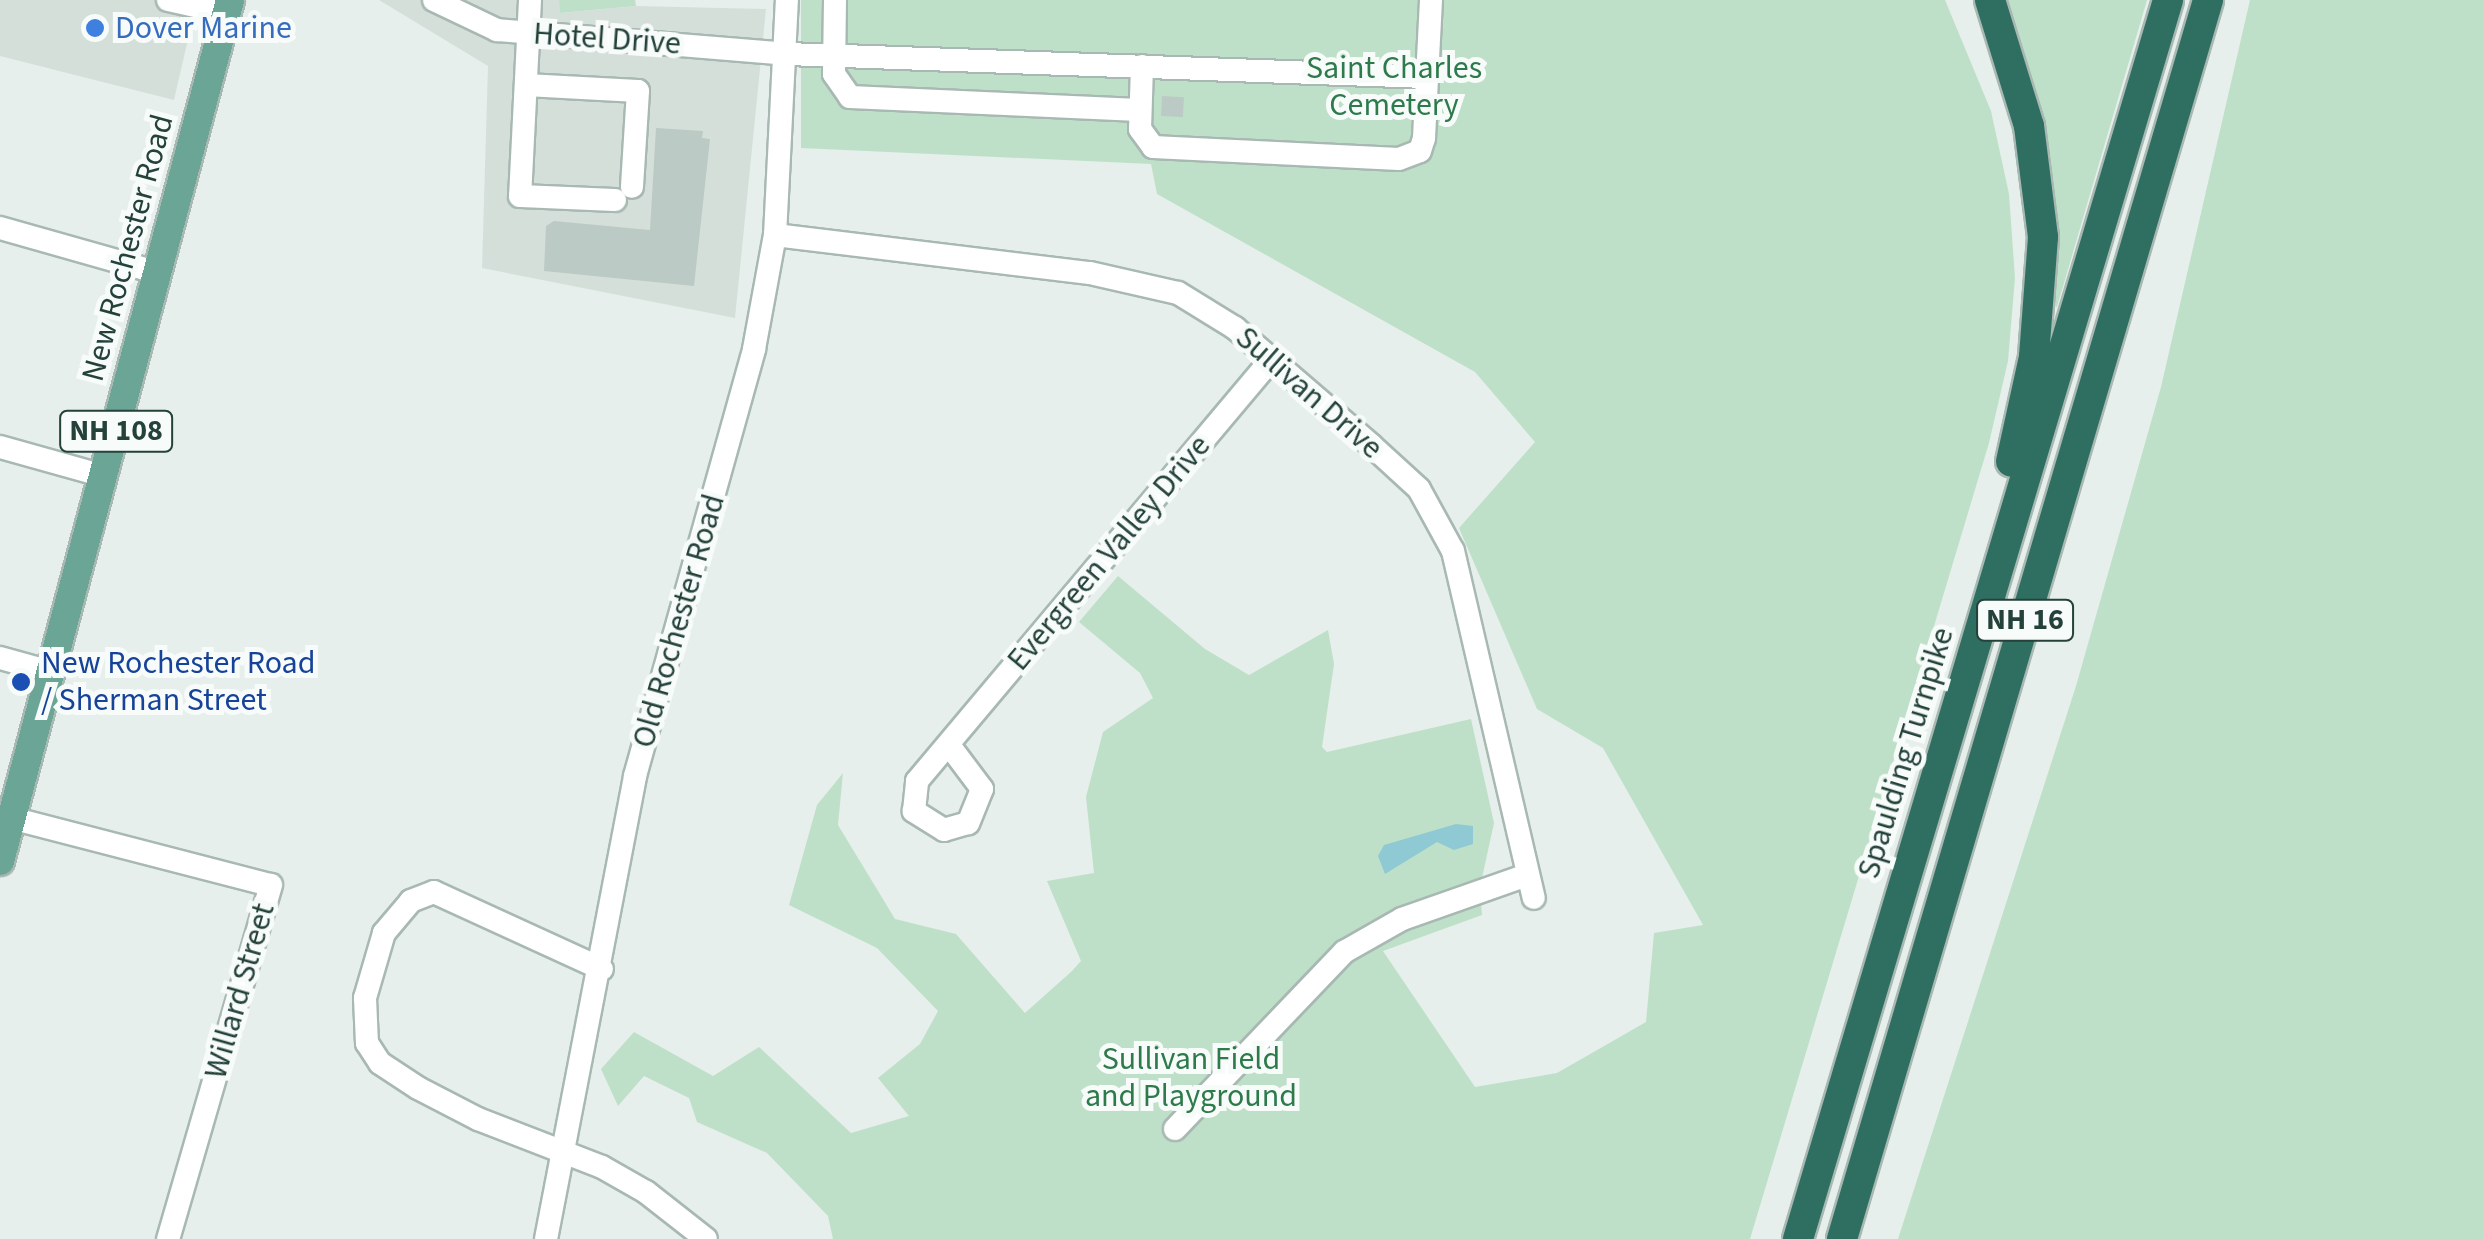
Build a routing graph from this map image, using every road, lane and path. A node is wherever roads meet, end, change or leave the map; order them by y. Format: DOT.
graph roads {
  1 [pos="168,0"];
  2 [pos="434,0"];
  3 [pos="530,0"];
  4 [pos="788,0"];
  5 [pos="835,0"];
  6 [pos="1431,0"];
  7 [pos="2168,0"];
  8 [pos="2208,0"];
  9 [pos="1990,1"];
  10 [pos="228,7"];
  11 [pos="526,33"];
  12 [pos="787,54"];
  13 [pos="834,54"];
  14 [pos="1142,66"];
  15 [pos="1427,77"];
  16 [pos="526,85"];
  17 [pos="1140,110"];
  18 [pos="0,228"];
  19 [pos="775,235"];
  20 [pos="159,273"];
  21 [pos="1270,360"];
  22 [pos="0,448"];
  23 [pos="104,476"];
  24 [pos="2001,557"];
  25 [pos="0,658"];
  26 [pos="51,672"];
  27 [pos="949,745"];
  28 [pos="11,818"];
  29 [pos="0,861"];
  30 [pos="1527,875"];
  31 [pos="1534,898"];
  32 [pos="602,969"];
  33 [pos="1175,1129"];
  34 [pos="566,1152"];
  35 [pos="168,1239"];
  36 [pos="546,1239"];
  37 [pos="706,1239"];
  38 [pos="1798,1239"];
  39 [pos="1842,1239"];
  1 -- 10 [label="street"];
  2 -- 11 [label="street, Hotel Drive"];
  3 -- 11 [label="street"];
  4 -- 12 [label="street, Old Rochester Road"];
  5 -- 13 [label="street"];
  6 -- 15 [label="street"];
  7 -- 24 [label="highway, Spaulding Turnpike / NH 16"];
  8 -- 39 [label="highway, NH 16"];
  9 -- 24 [label="highway"];
  10 -- 20 [label="main road, New Rochester Road / NH 108"];
  11 -- 12 [label="street, Hotel Drive"];
  11 -- 16 [label="street"];
  12 -- 13 [label="street, Hotel Drive"];
  12 -- 19 [label="street, Old Rochester Road"];
  13 -- 14 [label="street, Hotel Drive"];
  13 -- 17 [label="street"];
  14 -- 15 [label="street, Hotel Drive"];
  14 -- 17 [label="street"];
  15 -- 17 [label="street"];
  16 -- 16 [label="street"];
  18 -- 20 [label="street"];
  19 -- 21 [label="street, Sullivan Drive"];
  19 -- 32 [label="street, Old Rochester Road"];
  20 -- 23 [label="main road, New Rochester Road / NH 108"];
  21 -- 27 [label="street, Evergreen Valley Drive"];
  21 -- 30 [label="street, Sullivan Drive"];
  22 -- 23 [label="street"];
  23 -- 26 [label="main road, New Rochester Road / NH 108"];
  24 -- 38 [label="highway, Spaulding Turnpike / NH 16"];
  25 -- 26 [label="street"];
  26 -- 28 [label="main road, New Rochester Road / NH 108"];
  28 -- 29 [label="main road, New Rochester Road / NH 108"];
  28 -- 35 [label="street, Willard Street"];
  30 -- 31 [label="street, Sullivan Drive"];
  30 -- 33 [label="street"];
  32 -- 34 [label="street, Old Rochester Road"];
  32 -- 34 [label="street"];
  34 -- 36 [label="street, Old Rochester Road"];
  34 -- 37 [label="street"];
}
